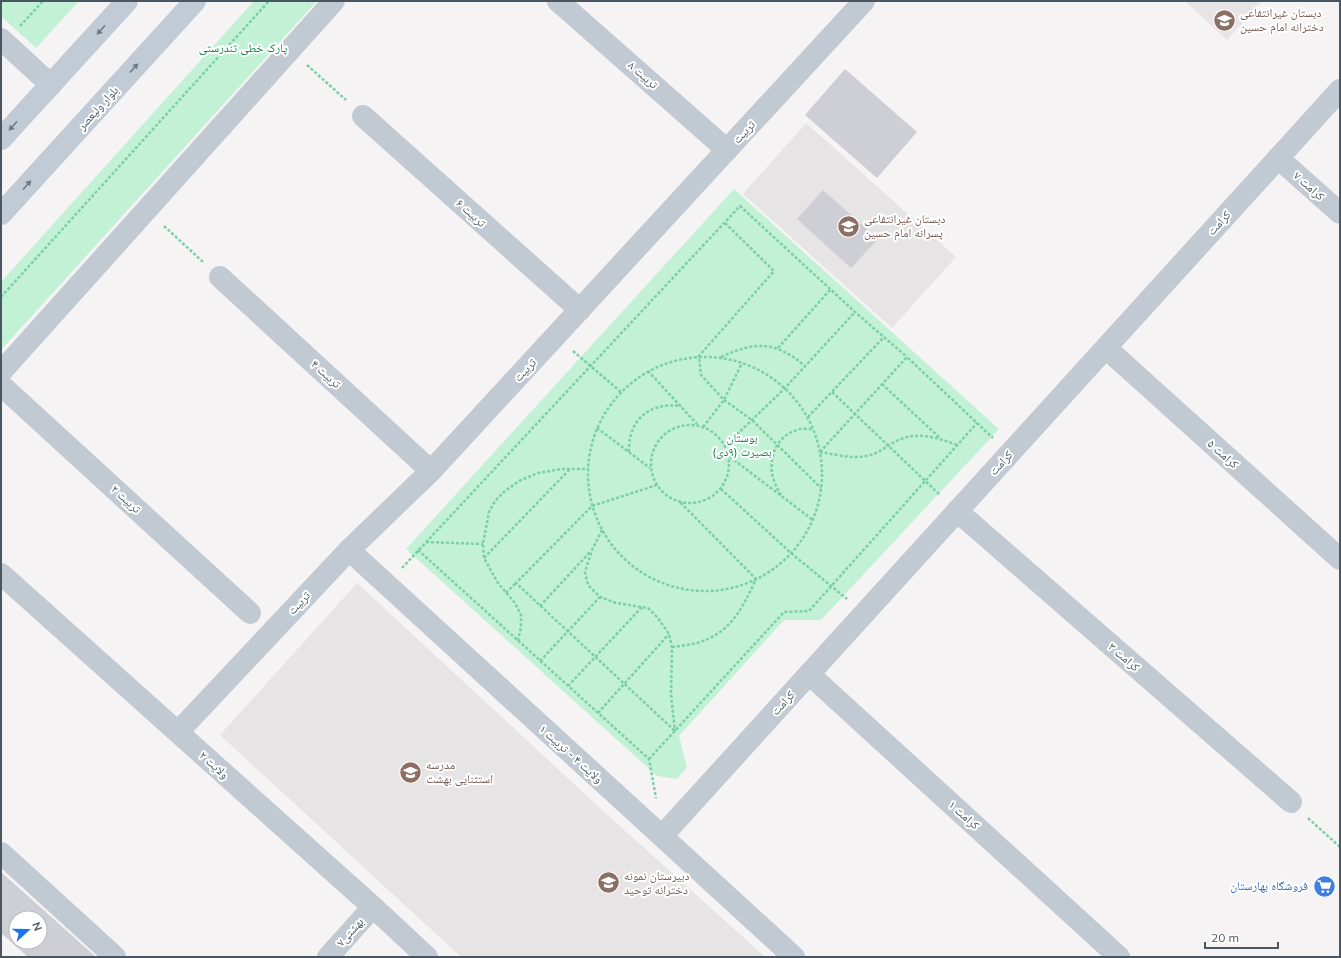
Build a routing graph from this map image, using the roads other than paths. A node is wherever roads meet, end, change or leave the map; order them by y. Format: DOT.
graph roads {
  1 [pos="127,1"];
  2 [pos="195,1"];
  3 [pos="334,1"];
  4 [pos="558,1"];
  5 [pos="864,1"];
  6 [pos="1,39"];
  7 [pos="51,85"];
  8 [pos="1340,90"];
  9 [pos="363,116"];
  10 [pos="1,139"];
  11 [pos="728,150"];
  12 [pos="1278,158"];
  13 [pos="1340,213"];
  14 [pos="1,214"];
  15 [pos="220,277"];
  16 [pos="580,310"];
  17 [pos="1106,348"];
  18 [pos="1,372"];
  19 [pos="1,386"];
  20 [pos="431,471"];
  21 [pos="957,511"];
  22 [pos="348,550"];
  23 [pos="1340,559"];
  24 [pos="2,576"];
  25 [pos="250,613"];
  26 [pos="809,674"];
  27 [pos="178,732"];
  28 [pos="1291,802"];
  29 [pos="662,836"];
  30 [pos="1,853"];
  31 [pos="373,907"];
  32 [pos="115,957"];
  33 [pos="328,957"];
  34 [pos="427,957"];
  35 [pos="794,957"];
  36 [pos="1119,957"];
  1 -- 7 [label="main road, one-way"];
  14 -- 2 [label="main road, بلوار ولیعصر, one-way"];
  3 -- 18 [label="street"];
  4 -- 11 [label="street, تربیت ۸"];
  5 -- 11 [label="street, تربیت"];
  6 -- 7 [label="street"];
  7 -- 10 [label="main road, one-way"];
  8 -- 12 [label="street, کرامت"];
  9 -- 16 [label="street, تربیت ۶"];
  11 -- 16 [label="street, تربیت"];
  12 -- 13 [label="street, کرامت ۷"];
  12 -- 17 [label="street, کرامت"];
  15 -- 20 [label="street, تربیت ۴"];
  16 -- 20 [label="street, تربیت"];
  17 -- 21 [label="street, کرامت"];
  17 -- 23 [label="street, کرامت ۵"];
  19 -- 25 [label="street, تربیت ۲"];
  20 -- 22 [label="street, تربیت"];
  21 -- 26 [label="street, کرامت"];
  21 -- 28 [label="street, کرامت ۳"];
  22 -- 27 [label="street, تربیت"];
  22 -- 29 [label="street, ولایت ۴ - تربیت ۱"];
  24 -- 27 [label="street, ولایت ۲"];
  26 -- 29 [label="street, کرامت"];
  26 -- 36 [label="street, کرامت ۱"];
  27 -- 31 [label="street, ولایت ۲"];
  29 -- 35 [label="street, ولایت ۴ - تربیت ۱"];
  30 -- 32 [label="street"];
  31 -- 33 [label="street, بهشتی۷"];
  31 -- 34 [label="street, ولایت ۲"];
}
